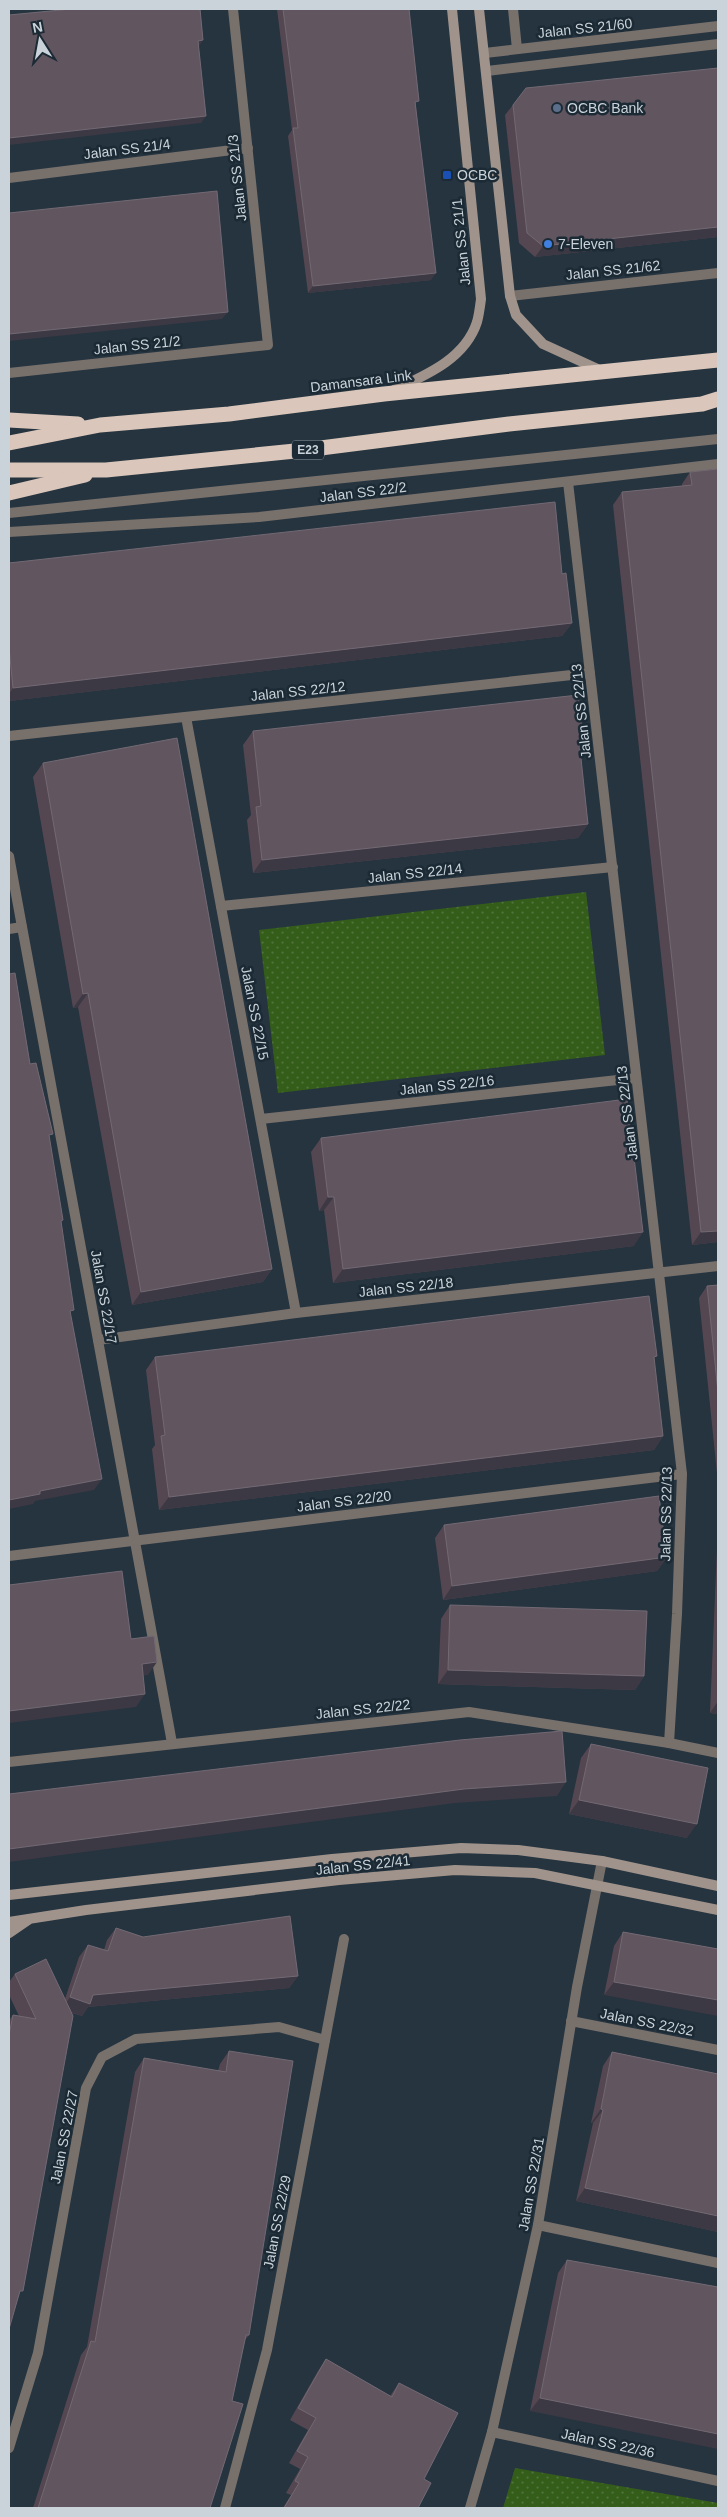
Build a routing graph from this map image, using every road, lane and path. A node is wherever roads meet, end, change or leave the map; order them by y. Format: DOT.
graph roads {
  1 [pos="233,9"];
  2 [pos="452,9"];
  3 [pos="479,9"];
  4 [pos="513,9"];
  5 [pos="718,26"];
  6 [pos="718,44"];
  7 [pos="517,50"];
  8 [pos="485,53"];
  9 [pos="487,71"];
  10 [pos="248,148"];
  11 [pos="9,178"];
  12 [pos="718,273"];
  13 [pos="510,296"];
  14 [pos="268,345"];
  15 [pos="718,360"];
  16 [pos="603,371"];
  17 [pos="9,373"];
  18 [pos="384,394"];
  19 [pos="718,399"];
  20 [pos="702,404"];
  21 [pos="718,404"];
  22 [pos="9,420"];
  23 [pos="100,425"];
  24 [pos="718,439"];
  25 [pos="12,442"];
  26 [pos="718,464"];
  27 [pos="11,470"];
  28 [pos="106,470"];
  29 [pos="568,482"];
  30 [pos="9,493"];
  31 [pos="9,513"];
  32 [pos="9,532"];
  33 [pos="590,673"];
  34 [pos="186,717"];
  35 [pos="9,736"];
  36 [pos="9,856"];
  37 [pos="612,867"];
  38 [pos="221,906"];
  39 [pos="22,927"];
  40 [pos="9,928"];
  41 [pos="636,1078"];
  42 [pos="261,1120"];
  43 [pos="718,1266"];
  44 [pos="659,1273"];
  45 [pos="296,1313"];
  46 [pos="98,1340"];
  47 [pos="682,1474"];
  48 [pos="135,1540"];
  49 [pos="9,1556"];
  50 [pos="172,1743"];
  51 [pos="669,1743"];
  52 [pos="718,1753"];
  53 [pos="9,1762"];
  54 [pos="602,1861"];
  55 [pos="718,1886"];
  56 [pos="598,1887"];
  57 [pos="9,1895"];
  58 [pos="718,1910"];
  59 [pos="31,1918"];
  60 [pos="9,1922"];
  61 [pos="9,1933"];
  62 [pos="344,1939"];
  63 [pos="571,2022"];
  64 [pos="325,2040"];
  65 [pos="718,2050"];
  66 [pos="538,2225"];
  67 [pos="718,2263"];
  68 [pos="492,2432"];
  69 [pos="9,2448"];
  70 [pos="718,2481"];
  71 [pos="225,2508"];
  72 [pos="470,2508"];
  1 -- 10 [label="street, Jalan SS 21/3"];
  2 -- 18 [label="street, Jalan SS 21/1"];
  3 -- 8 [label="street"];
  4 -- 7 [label="street"];
  5 -- 7 [label="street, Jalan SS 21/60"];
  6 -- 9 [label="street"];
  7 -- 8 [label="street, Jalan SS 21/60"];
  8 -- 9 [label="street"];
  9 -- 13 [label="street"];
  10 -- 11 [label="street, Jalan SS 21/4"];
  10 -- 14 [label="street, Jalan SS 21/3"];
  12 -- 13 [label="street, Jalan SS 21/62"];
  13 -- 16 [label="street"];
  14 -- 17 [label="street, Jalan SS 21/2"];
  15 -- 16 [label="highway, Damansara Link"];
  16 -- 18 [label="highway, Damansara Link"];
  18 -- 23 [label="highway, Damansara Link"];
  19 -- 20 [label="highway, E23"];
  20 -- 21 [label="highway"];
  20 -- 28 [label="highway, E23"];
  22 -- 23 [label="highway"];
  23 -- 25 [label="highway, Damansara Link"];
  24 -- 31 [label="street"];
  26 -- 29 [label="street, Jalan SS 22/2"];
  27 -- 28 [label="highway, E23"];
  28 -- 30 [label="highway"];
  29 -- 32 [label="street, Jalan SS 22/2"];
  29 -- 33 [label="street, Jalan SS 22/13"];
  33 -- 34 [label="street, Jalan SS 22/12"];
  33 -- 37 [label="street, Jalan SS 22/13"];
  34 -- 35 [label="street, Jalan SS 22/12"];
  34 -- 38 [label="street, Jalan SS 22/15"];
  36 -- 39 [label="street, Jalan SS 22/17"];
  37 -- 38 [label="street, Jalan SS 22/14"];
  37 -- 41 [label="street, Jalan SS 22/13"];
  38 -- 42 [label="street, Jalan SS 22/15"];
  39 -- 40 [label="street"];
  39 -- 46 [label="street, Jalan SS 22/17"];
  41 -- 42 [label="street, Jalan SS 22/16"];
  41 -- 44 [label="street, Jalan SS 22/13"];
  42 -- 45 [label="street, Jalan SS 22/15"];
  43 -- 44 [label="street, Jalan SS 22/18"];
  44 -- 45 [label="street, Jalan SS 22/18"];
  44 -- 47 [label="street, Jalan SS 22/13"];
  45 -- 46 [label="street, Jalan SS 22/18"];
  46 -- 48 [label="street, Jalan SS 22/17"];
  47 -- 48 [label="street, Jalan SS 22/20"];
  47 -- 51 [label="street, Jalan SS 22/13"];
  48 -- 49 [label="street, Jalan SS 22/20"];
  48 -- 50 [label="street, Jalan SS 22/17"];
  50 -- 51 [label="street, Jalan SS 22/22"];
  50 -- 53 [label="street, Jalan SS 22/22"];
  51 -- 52 [label="street, Jalan SS 22/22"];
  54 -- 55 [label="street, Jalan SS 22/41"];
  54 -- 56 [label="street, Jalan SS 22/31"];
  54 -- 57 [label="street, Jalan SS 22/41"];
  56 -- 58 [label="street, Jalan SS 22/41"];
  56 -- 59 [label="street, Jalan SS 22/41"];
  56 -- 63 [label="street, Jalan SS 22/31"];
  59 -- 60 [label="street, Jalan SS 22/41"];
  59 -- 61 [label="street"];
  62 -- 64 [label="street, Jalan SS 22/29"];
  63 -- 65 [label="street, Jalan SS 22/32"];
  63 -- 66 [label="street, Jalan SS 22/31"];
  64 -- 69 [label="street, Jalan SS 22/27"];
  64 -- 71 [label="street, Jalan SS 22/29"];
  66 -- 67 [label="street"];
  66 -- 68 [label="street, Jalan SS 22/31"];
  68 -- 70 [label="street, Jalan SS 22/36"];
  68 -- 72 [label="street, Jalan SS 22/31"];
}
